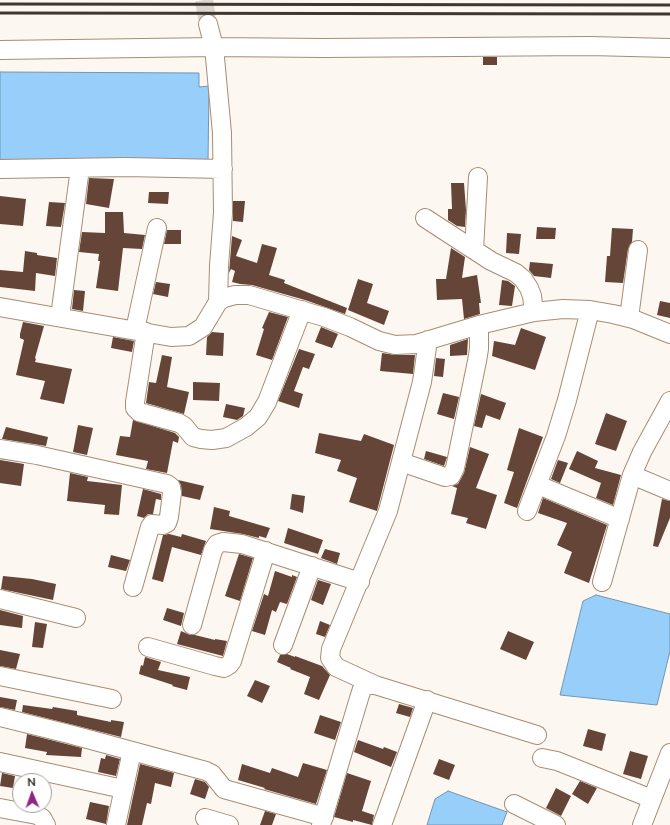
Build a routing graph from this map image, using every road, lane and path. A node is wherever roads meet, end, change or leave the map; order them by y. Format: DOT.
graph roads {
  1 [pos="208,24"];
  2 [pos="214,47"];
  3 [pos="670,48"];
  4 [pos="0,50"];
  5 [pos="80,168"];
  6 [pos="0,169"];
  7 [pos="223,169"];
  8 [pos="478,177"];
  9 [pos="425,218"];
  10 [pos="157,228"];
  11 [pos="474,250"];
  12 [pos="638,250"];
  13 [pos="218,302"];
  14 [pos="0,307"];
  15 [pos="302,310"];
  16 [pos="590,310"];
  17 [pos="534,312"];
  18 [pos="60,317"];
  19 [pos="629,318"];
  20 [pos="479,325"];
  21 [pos="140,331"];
  22 [pos="670,334"];
  23 [pos="428,340"];
  24 [pos="670,401"];
  25 [pos="0,449"];
  26 [pos="401,462"];
  27 [pos="632,475"];
  28 [pos="538,485"];
  29 [pos="670,491"];
  30 [pos="528,511"];
  31 [pos="620,520"];
  32 [pos="266,552"];
  33 [pos="312,566"];
  34 [pos="360,582"];
  35 [pos="602,582"];
  36 [pos="133,587"];
  37 [pos="0,598"];
  38 [pos="76,618"];
  39 [pos="192,625"];
  40 [pos="284,645"];
  41 [pos="148,646"];
  42 [pos="0,676"];
  43 [pos="375,685"];
  44 [pos="112,699"];
  45 [pos="427,700"];
  46 [pos="0,717"];
  47 [pos="538,734"];
  48 [pos="132,751"];
  49 [pos="670,753"];
  50 [pos="542,758"];
  51 [pos="0,762"];
  52 [pos="123,789"];
  53 [pos="652,799"];
  54 [pos="514,804"];
  55 [pos="0,808"];
  56 [pos="205,818"];
  57 [pos="322,821"];
  58 [pos="46,825"];
  59 [pos="116,825"];
  60 [pos="229,825"];
  61 [pos="382,825"];
  62 [pos="556,825"];
  63 [pos="642,825"];
  1 -- 2 [label="street"];
  2 -- 3 [label="street"];
  2 -- 4 [label="street"];
  2 -- 7 [label="street"];
  5 -- 6 [label="street"];
  5 -- 7 [label="street"];
  5 -- 18 [label="street"];
  7 -- 13 [label="street"];
  8 -- 11 [label="street"];
  9 -- 11 [label="street"];
  10 -- 21 [label="street"];
  11 -- 17 [label="street"];
  12 -- 19 [label="street"];
  13 -- 15 [label="street"];
  13 -- 21 [label="street"];
  14 -- 18 [label="street"];
  15 -- 21 [label="street"];
  15 -- 23 [label="street"];
  16 -- 17 [label="street"];
  16 -- 19 [label="street"];
  16 -- 28 [label="street"];
  17 -- 20 [label="street"];
  18 -- 21 [label="street"];
  19 -- 22 [label="street"];
  20 -- 23 [label="street"];
  20 -- 26 [label="street"];
  23 -- 26 [label="street"];
  24 -- 27 [label="street"];
  25 -- 36 [label="street"];
  26 -- 34 [label="street"];
  27 -- 29 [label="street"];
  27 -- 31 [label="street"];
  28 -- 30 [label="street"];
  28 -- 31 [label="street"];
  31 -- 35 [label="street"];
  32 -- 33 [label="street"];
  32 -- 39 [label="street"];
  32 -- 41 [label="street"];
  33 -- 34 [label="street"];
  33 -- 40 [label="street"];
  34 -- 43 [label="street"];
  37 -- 38 [label="street"];
  42 -- 44 [label="street"];
  43 -- 45 [label="street"];
  43 -- 57 [label="street"];
  45 -- 47 [label="street"];
  45 -- 61 [label="street"];
  46 -- 48 [label="street"];
  48 -- 52 [label="street"];
  48 -- 57 [label="street"];
  49 -- 53 [label="street"];
  50 -- 53 [label="street"];
  51 -- 52 [label="street"];
  52 -- 59 [label="street"];
  53 -- 63 [label="street"];
  54 -- 62 [label="street"];
  55 -- 58 [label="street"];
  56 -- 60 [label="street"];
}
